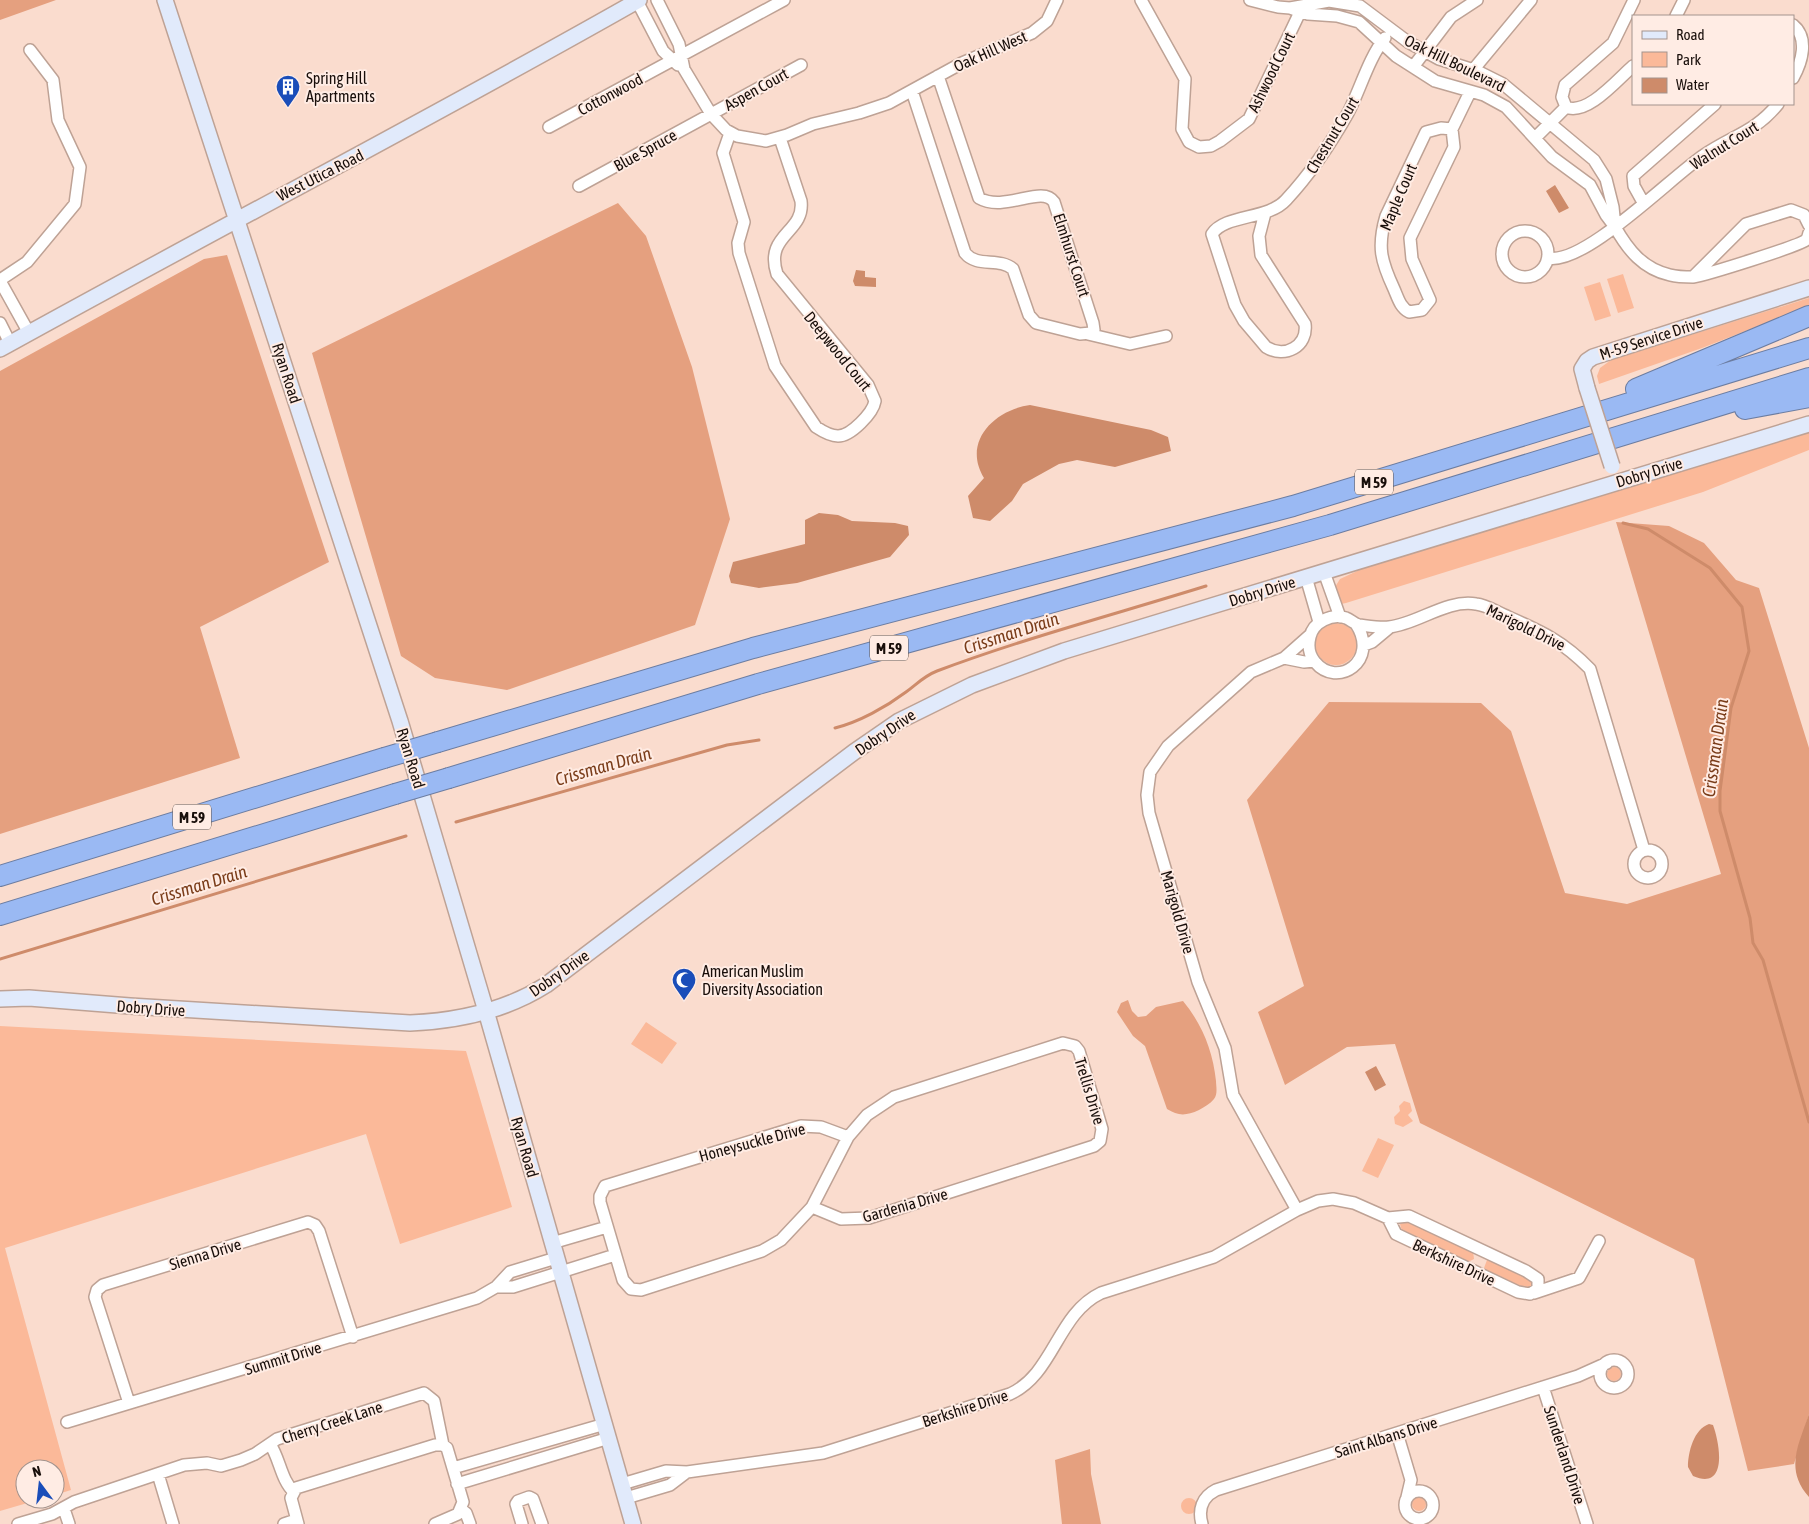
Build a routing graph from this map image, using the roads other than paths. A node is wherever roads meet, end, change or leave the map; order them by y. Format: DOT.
graph roads {
  1 [pos="165,0"];
  2 [pos="638,0"];
  3 [pos="657,0"];
  4 [pos="784,0"];
  5 [pos="1057,0"];
  6 [pos="1141,0"];
  7 [pos="1250,0"];
  8 [pos="1476,0"];
  9 [pos="1531,0"];
  10 [pos="1634,0"];
  11 [pos="1684,0"];
  12 [pos="1267,2"];
  13 [pos="1295,10"];
  14 [pos="1676,15"];
  15 [pos="1794,26"];
  16 [pos="1391,31"];
  17 [pos="1382,42"];
  18 [pos="30,50"];
  19 [pos="1424,51"];
  20 [pos="677,58"];
  21 [pos="801,65"];
  22 [pos="1413,67"];
  23 [pos="1632,67"];
  24 [pos="1474,71"];
  25 [pos="938,76"];
  26 [pos="1794,76"];
  27 [pos="912,91"];
  28 [pos="1468,91"];
  29 [pos="1714,105"];
  30 [pos="1777,105"];
  31 [pos="1566,107"];
  32 [pos="711,114"];
  33 [pos="1550,123"];
  34 [pos="549,128"];
  35 [pos="1452,130"];
  36 [pos="730,133"];
  37 [pos="780,138"];
  38 [pos="1535,138"];
  39 [pos="579,186"];
  40 [pos="1644,204"];
  41 [pos="1265,213"];
  42 [pos="237,219"];
  43 [pos="1809,225"];
  44 [pos="1615,227"];
  45 [pos="1809,233"];
  46 [pos="1548,258"];
  47 [pos="1693,277"];
  48 [pos="0,280"];
  49 [pos="1809,288"];
  50 [pos="1809,316"];
  51 [pos="0,323"];
  52 [pos="30,333"];
  53 [pos="1088,334"];
  54 [pos="1166,336"];
  55 [pos="5,346"];
  56 [pos="1809,348"];
  57 [pos="1809,378"];
  58 [pos="1809,397"];
  59 [pos="1809,424"];
  60 [pos="1645,428"];
  61 [pos="1531,434"];
  62 [pos="1616,482"];
  63 [pos="1324,572"];
  64 [pos="1306,577"];
  65 [pos="1340,616"];
  66 [pos="1319,622"];
  67 [pos="1356,624"];
  68 [pos="1390,627"];
  69 [pos="1310,635"];
  70 [pos="1364,645"];
  71 [pos="1284,658"];
  72 [pos="1314,661"];
  73 [pos="1644,850"];
  74 [pos="0,876"];
  75 [pos="0,915"];
  76 [pos="0,999"];
  77 [pos="486,1011"];
  78 [pos="848,1137"];
  79 [pos="1100,1141"];
  80 [pos="812,1207"];
  81 [pos="1296,1210"];
  82 [pos="1388,1218"];
  83 [pos="608,1228"];
  84 [pos="1600,1241"];
  85 [pos="616,1255"];
  86 [pos="557,1258"];
  87 [pos="1538,1279"];
  88 [pos="1557,1286"];
  89 [pos="1530,1294"];
  90 [pos="353,1336"];
  91 [pos="1607,1362"];
  92 [pos="1578,1376"];
  93 [pos="1603,1383"];
  94 [pos="1543,1387"];
  95 [pos="129,1403"];
  96 [pos="67,1422"];
  97 [pos="605,1424"];
  98 [pos="1397,1433"];
  99 [pos="609,1438"];
  100 [pos="270,1444"];
  101 [pos="442,1444"];
  102 [pos="452,1468"];
  103 [pos="158,1474"];
  104 [pos="1411,1480"];
  105 [pos="458,1484"];
  106 [pos="624,1491"];
  107 [pos="294,1492"];
  108 [pos="1424,1492"];
  109 [pos="1407,1497"];
  110 [pos="65,1508"];
  111 [pos="64,1509"];
  112 [pos="461,1509"];
  113 [pos="297,1522"];
  114 [pos="18,1524"];
  115 [pos="69,1524"];
  116 [pos="173,1524"];
  117 [pos="284,1524"];
  118 [pos="435,1524"];
  119 [pos="470,1524"];
  120 [pos="522,1524"];
  121 [pos="542,1524"];
  122 [pos="633,1524"];
  123 [pos="1202,1524"];
  124 [pos="1587,1524"];
  1 -- 42 [label="street, Ryan Road"];
  2 -- 20 [label="street"];
  2 -- 42 [label="street, West Utica Road"];
  3 -- 20 [label="street"];
  4 -- 20 [label="street, Cottonwood"];
  5 -- 25 [label="street, Oak Hill West"];
  6 -- 13 [label="street, Ashwood Court"];
  7 -- 12 [label="street, Oak Hill Boulevard"];
  8 -- 19 [label="street"];
  9 -- 24 [label="street, Maple Court"];
  10 -- 31 [label="street"];
  11 -- 14 [label="street"];
  12 -- 13 [label="street, Oak Hill Boulevard"];
  13 -- 16 [label="street, Oak Hill Boulevard"];
  13 -- 17 [label="street, Oak Hill Boulevard"];
  15 -- 26 [label="street"];
  16 -- 17 [label="street, Chestnut Court"];
  16 -- 19 [label="street, Oak Hill Boulevard"];
  17 -- 22 [label="street, Oak Hill Boulevard"];
  17 -- 41 [label="street, Chestnut Court"];
  18 -- 48 [label="street"];
  19 -- 22 [label="street"];
  19 -- 24 [label="street, Oak Hill Boulevard"];
  20 -- 32 [label="street"];
  20 -- 34 [label="street, Cottonwood"];
  21 -- 32 [label="street, Aspen Court"];
  22 -- 28 [label="street, Oak Hill Boulevard"];
  23 -- 31 [label="street"];
  24 -- 28 [label="street, Maple Court"];
  24 -- 33 [label="street, Oak Hill Boulevard"];
  25 -- 27 [label="street, Oak Hill West"];
  25 -- 53 [label="street, Elmhurst Court"];
  27 -- 37 [label="street, Oak Hill West"];
  27 -- 53 [label="street"];
  28 -- 35 [label="street, Maple Court"];
  28 -- 38 [label="street, Oak Hill Boulevard"];
  29 -- 40 [label="street, Walnut Court"];
  30 -- 40 [label="street, Walnut Court"];
  31 -- 33 [label="street"];
  32 -- 36 [label="street"];
  32 -- 39 [label="street, Blue Spruce"];
  33 -- 38 [label="street"];
  33 -- 44 [label="street, Oak Hill Boulevard"];
  35 -- 35 [label="street, Maple Court"];
  36 -- 37 [label="street, Oak Hill West"];
  36 -- 37 [label="street, Deepwood Court"];
  38 -- 44 [label="street, Oak Hill Boulevard"];
  40 -- 44 [label="street, Walnut Court"];
  41 -- 41 [label="street, Chestnut Court"];
  42 -- 52 [label="street, West Utica Road"];
  42 -- 77 [label="street, Ryan Road"];
  43 -- 47 [label="street"];
  44 -- 46 [label="street, Walnut Court"];
  44 -- 47 [label="street, Oak Hill Boulevard"];
  45 -- 47 [label="street, Oak Hill Boulevard"];
  46 -- 46 [label="street"];
  48 -- 52 [label="street"];
  49 -- 62 [label="street, M-59 Service Drive, bridge"];
  50 -- 61 [label="highway"];
  51 -- 55 [label="street"];
  52 -- 55 [label="street, West Utica Road"];
  53 -- 54 [label="street"];
  56 -- 61 [label="highway, M 59"];
  57 -- 60 [label="highway, M 59"];
  58 -- 60 [label="highway"];
  59 -- 62 [label="street, Dobry Drive"];
  60 -- 75 [label="highway, M 59, bridge"];
  61 -- 74 [label="highway, M 59, bridge"];
  62 -- 63 [label="street, Dobry Drive"];
  63 -- 64 [label="street, Dobry Drive"];
  63 -- 65 [label="street"];
  64 -- 66 [label="street"];
  64 -- 77 [label="street, Dobry Drive"];
  65 -- 66 [label="street"];
  65 -- 67 [label="street, Marigold Drive"];
  66 -- 69 [label="street, Marigold Drive"];
  67 -- 68 [label="street, Marigold Drive"];
  67 -- 70 [label="street"];
  68 -- 70 [label="street, Marigold Drive"];
  68 -- 73 [label="street, Marigold Drive"];
  69 -- 71 [label="street, Marigold Drive"];
  69 -- 72 [label="street"];
  70 -- 72 [label="street, Marigold Drive"];
  71 -- 72 [label="street, Marigold Drive"];
  71 -- 81 [label="street, Marigold Drive"];
  76 -- 77 [label="street, Dobry Drive"];
  77 -- 86 [label="street, Ryan Road"];
  78 -- 79 [label="street, Trellis Drive"];
  78 -- 80 [label="street"];
  78 -- 83 [label="street, Honeysuckle Drive"];
  79 -- 80 [label="street, Gardenia Drive"];
  80 -- 85 [label="street"];
  81 -- 82 [label="street, Berkshire Drive"];
  81 -- 106 [label="street, Berkshire Drive"];
  82 -- 87 [label="street, Berkshire Drive"];
  82 -- 89 [label="street, Berkshire Drive"];
  83 -- 85 [label="street, Honeysuckle Drive"];
  83 -- 86 [label="street"];
  84 -- 88 [label="street"];
  85 -- 86 [label="street"];
  86 -- 90 [label="street, Summit Drive"];
  86 -- 97 [label="street, Ryan Road"];
  87 -- 88 [label="street, Berkshire Drive"];
  87 -- 89 [label="street"];
  88 -- 89 [label="street"];
  90 -- 95 [label="street, Summit Drive"];
  90 -- 95 [label="street, Sienna Drive"];
  91 -- 92 [label="street, Saint Albans Drive"];
  91 -- 93 [label="street"];
  91 -- 93 [label="street"];
  92 -- 93 [label="street"];
  92 -- 94 [label="street, Saint Albans Drive"];
  94 -- 98 [label="street, Saint Albans Drive"];
  94 -- 124 [label="street, Sunderland Drive"];
  95 -- 96 [label="street, Summit Drive"];
  97 -- 99 [label="street, Ryan Road"];
  97 -- 102 [label="street"];
  98 -- 104 [label="street"];
  98 -- 123 [label="street, Saint Albans Drive"];
  99 -- 105 [label="street"];
  99 -- 106 [label="street, Ryan Road"];
  100 -- 101 [label="street, Cherry Creek Lane"];
  100 -- 103 [label="street, Cherry Creek Lane"];
  100 -- 107 [label="street"];
  101 -- 102 [label="street, Cherry Creek Lane"];
  101 -- 107 [label="street"];
  102 -- 105 [label="street, Cherry Creek Lane"];
  103 -- 110 [label="street, Cherry Creek Lane"];
  103 -- 116 [label="street"];
  104 -- 108 [label="street"];
  104 -- 109 [label="street"];
  105 -- 112 [label="street, Cherry Creek Lane"];
  106 -- 122 [label="street, Ryan Road"];
  107 -- 113 [label="street"];
  108 -- 109 [label="street"];
  108 -- 109 [label="street"];
  111 -- 114 [label="street, Cherry Creek Lane"];
  111 -- 115 [label="street"];
  112 -- 118 [label="street"];
  112 -- 119 [label="street, Cherry Creek Lane"];
  113 -- 117 [label="street"];
  120 -- 121 [label="street"];
}
